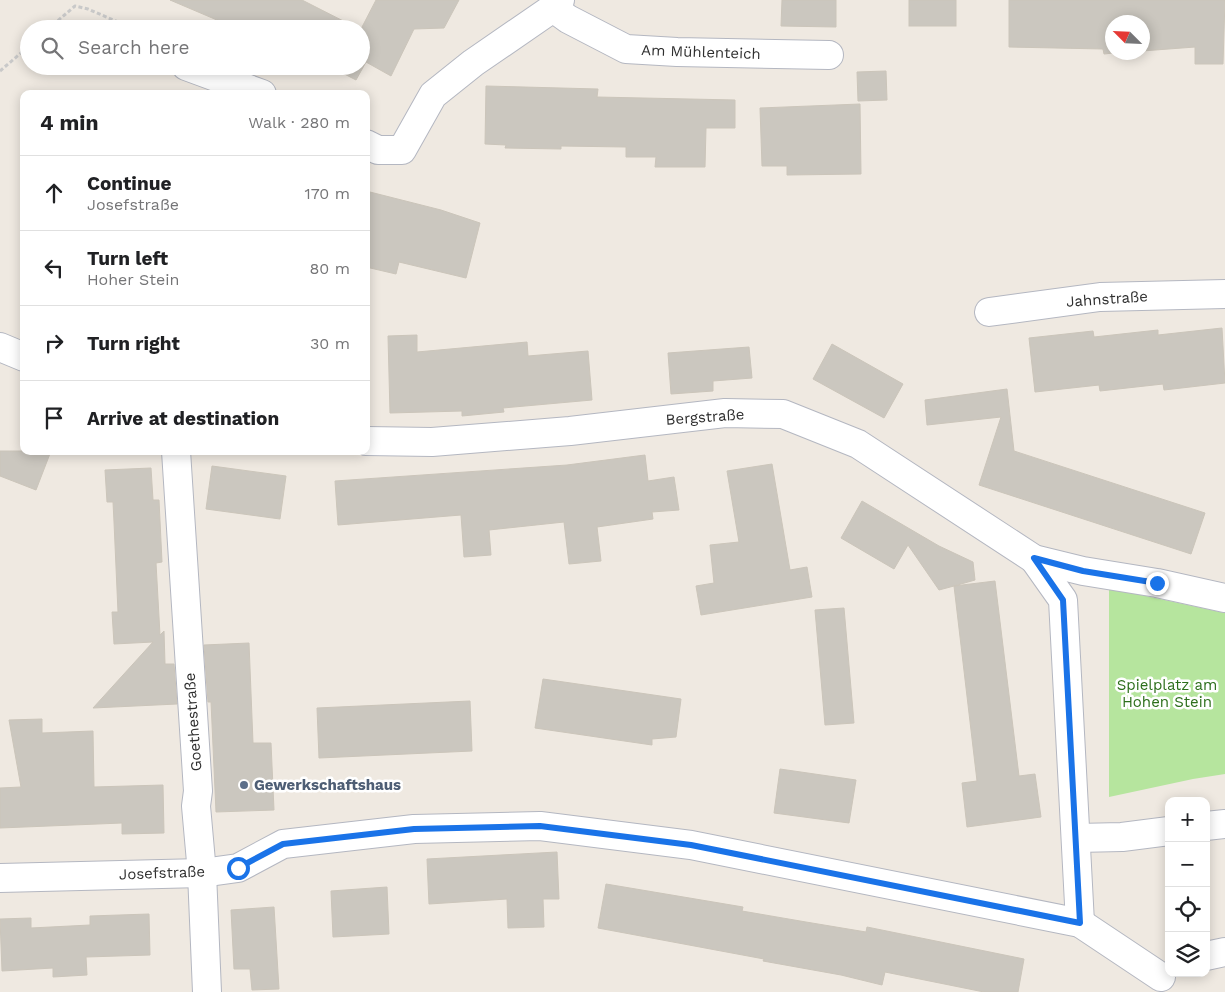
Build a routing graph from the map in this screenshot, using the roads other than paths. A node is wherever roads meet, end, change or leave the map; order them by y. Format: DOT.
graph roads {
  1 [pos="556,4"];
  2 [pos="829,55"];
  3 [pos="210,75"];
  4 [pos="251,90"];
  5 [pos="370,146"];
  6 [pos="1225,294"];
  7 [pos="989,312"];
  8 [pos="0,347"];
  9 [pos="20,355"];
  10 [pos="370,441"];
  11 [pos="176,455"];
  12 [pos="1034,558"];
  13 [pos="1225,598"];
  14 [pos="1225,824"];
  15 [pos="1210,826"];
  16 [pos="1165,832"];
  17 [pos="1077,838"];
  18 [pos="202,873"];
  19 [pos="0,878"];
  20 [pos="1080,923"];
  21 [pos="1225,952"];
  22 [pos="1210,955"];
  23 [pos="1160,981"];
  24 [pos="208,992"];
  1 -- 2 [label="street, Am Mühlenteich"];
  1 -- 5 [label="street, Am Mühlenteich"];
  3 -- 4 [label="street"];
  6 -- 7 [label="street, Jahnstraße"];
  8 -- 9 [label="street"];
  10 -- 12 [label="street, Bergstraße"];
  11 -- 18 [label="street, Goethestraße"];
  12 -- 13 [label="street"];
  12 -- 17 [label="street"];
  14 -- 15 [label="street"];
  16 -- 17 [label="street"];
  17 -- 20 [label="street"];
  18 -- 19 [label="street, Josefstraße"];
  18 -- 20 [label="street, Josefstraße"];
  18 -- 24 [label="street, Goethestraße"];
  20 -- 23 [label="street, Josefstraße"];
  21 -- 22 [label="street"];
}
